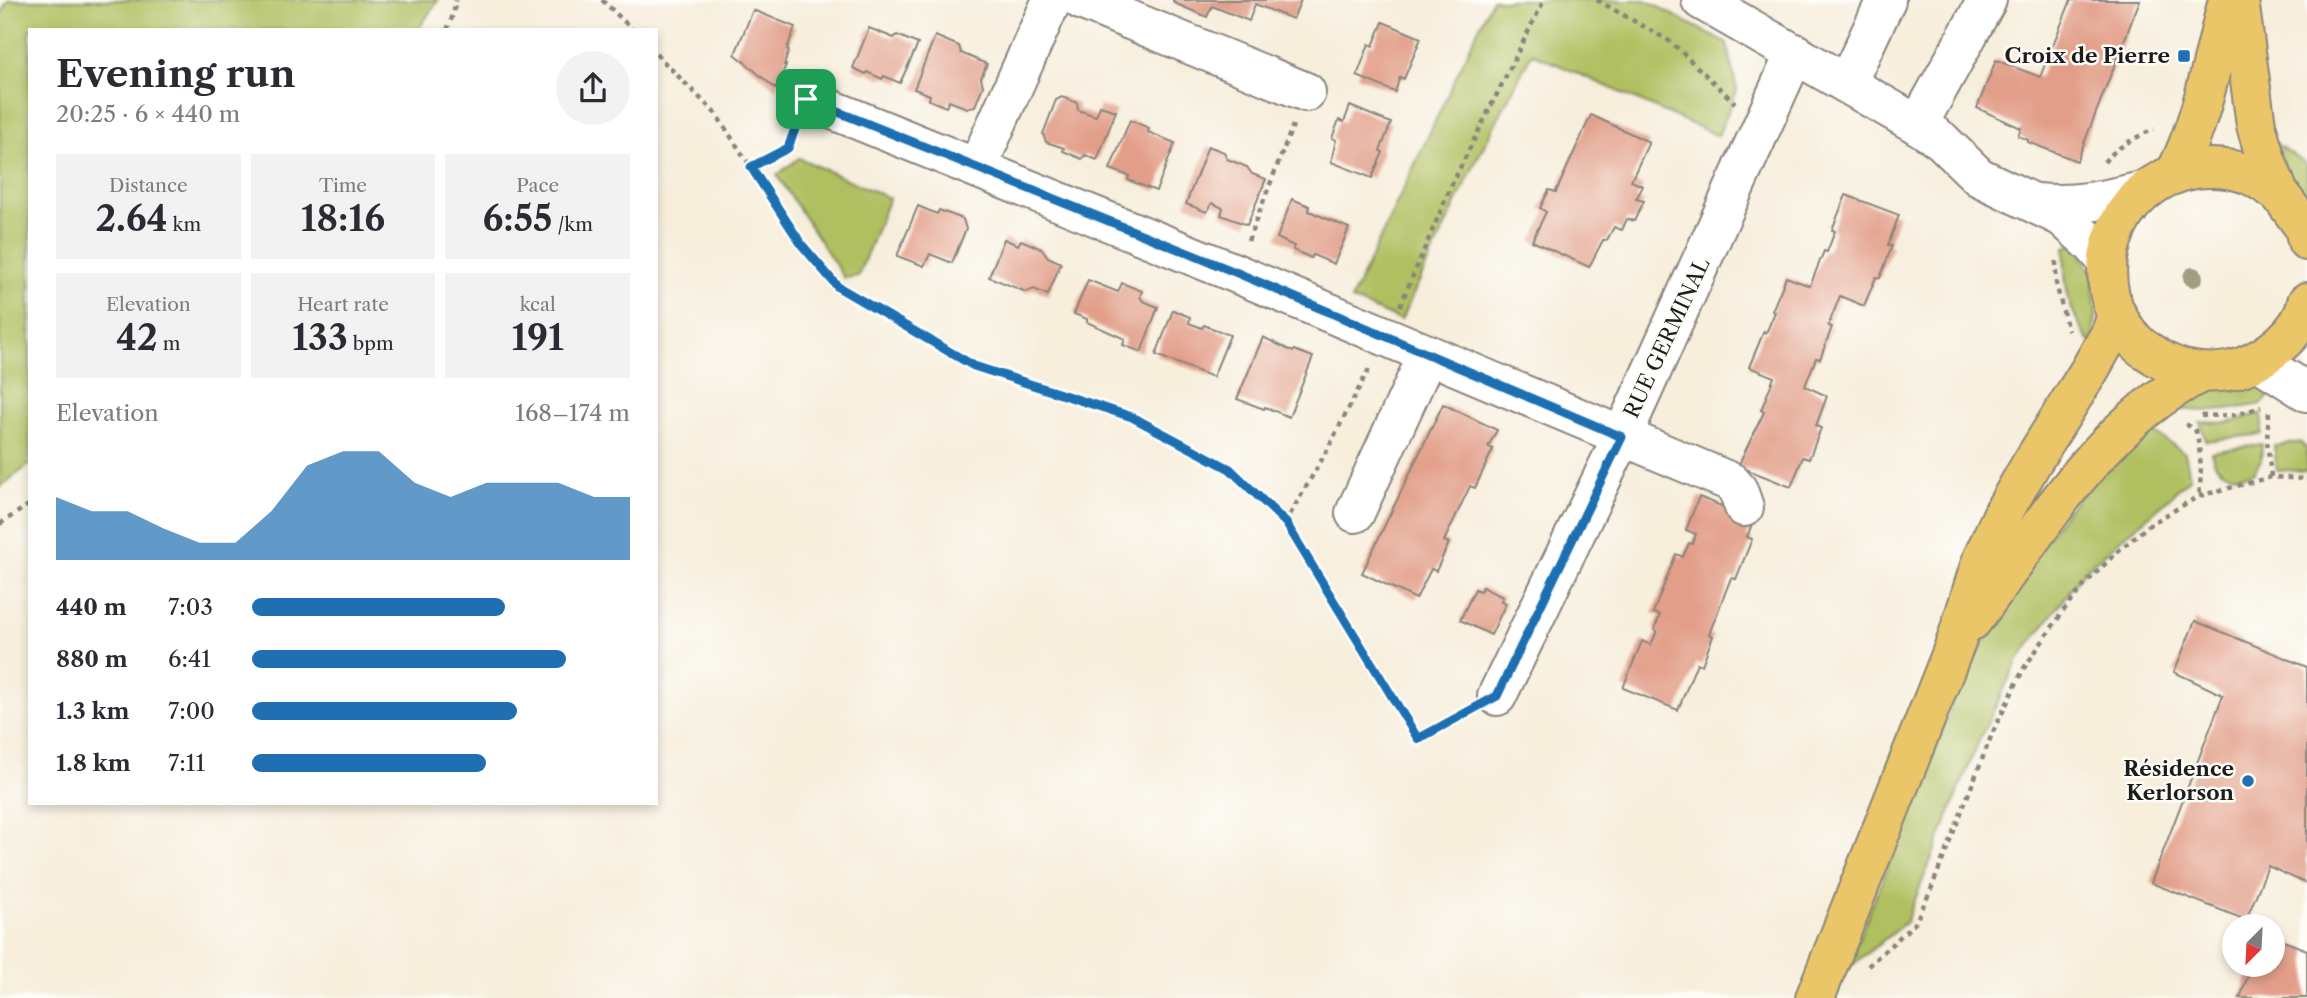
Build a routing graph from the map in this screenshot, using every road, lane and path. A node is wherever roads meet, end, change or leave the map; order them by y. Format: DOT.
graph roads {
  1 [pos="456,0"];
  2 [pos="603,0"];
  3 [pos="1052,0"];
  4 [pos="1081,0"];
  5 [pos="1544,0"];
  6 [pos="1597,0"];
  7 [pos="1701,0"];
  8 [pos="1886,0"];
  9 [pos="1987,0"];
  10 [pos="2228,0"];
  11 [pos="2239,0"];
  12 [pos="448,28"];
  13 [pos="630,28"];
  14 [pos="1796,53"];
  15 [pos="658,56"];
  16 [pos="1849,84"];
  17 [pos="1306,92"];
  18 [pos="806,99"];
  19 [pos="1766,120"];
  20 [pos="1918,125"];
  21 [pos="751,167"];
  22 [pos="977,168"];
  23 [pos="2176,172"];
  24 [pos="2142,191"];
  25 [pos="2279,193"];
  26 [pos="2036,203"];
  27 [pos="2307,241"];
  28 [pos="2106,260"];
  29 [pos="1235,272"];
  30 [pos="2307,309"];
  31 [pos="2117,316"];
  32 [pos="1386,337"];
  33 [pos="1428,355"];
  34 [pos="2258,361"];
  35 [pos="2201,373"];
  36 [pos="2307,391"];
  37 [pos="2269,405"];
  38 [pos="2177,417"];
  39 [pos="1622,437"];
  40 [pos="2272,477"];
  41 [pos="2307,479"];
  42 [pos="2199,496"];
  43 [pos="28,505"];
  44 [pos="1744,507"];
  45 [pos="1355,513"];
  46 [pos="1286,523"];
  47 [pos="0,524"];
  48 [pos="1956,642"];
  49 [pos="1497,696"];
  50 [pos="1865,969"];
  51 [pos="1815,998"];
  1 -- 12 [label="path"];
  2 -- 13 [label="path"];
  3 -- 22 [label="street"];
  4 -- 17 [label="street"];
  5 -- 32 [label="path"];
  6 -- 19 [label="path"];
  7 -- 14 [label="street"];
  8 -- 16 [label="street"];
  9 -- 20 [label="street"];
  10 -- 23 [label="main road"];
  11 -- 25 [label="main road"];
  14 -- 16 [label="street"];
  14 -- 19 [label="street, RUE GERMINAL"];
  15 -- 21 [label="path"];
  16 -- 20 [label="street"];
  17 -- 29 [label="path"];
  18 -- 21 [label="path"];
  18 -- 22 [label="street"];
  19 -- 39 [label="street, RUE GERMINAL"];
  20 -- 26 [label="street"];
  21 -- 46 [label="path"];
  22 -- 29 [label="street"];
  23 -- 24 [label="main road"];
  23 -- 25 [label="main road"];
  24 -- 26 [label="street"];
  24 -- 28 [label="main road"];
  25 -- 27 [label="main road"];
  26 -- 28 [label="street"];
  28 -- 31 [label="main road"];
  29 -- 32 [label="street"];
  30 -- 34 [label="main road"];
  31 -- 35 [label="main road"];
  31 -- 48 [label="main road"];
  32 -- 33 [label="street"];
  32 -- 46 [label="path"];
  33 -- 39 [label="street"];
  33 -- 45 [label="street"];
  34 -- 35 [label="main road"];
  34 -- 36 [label="street"];
  35 -- 48 [label="main road"];
  37 -- 40 [label="path"];
  38 -- 42 [label="path"];
  39 -- 44 [label="street"];
  39 -- 49 [label="street, RUE GERMINAL"];
  40 -- 41 [label="path"];
  40 -- 42 [label="path"];
  42 -- 50 [label="path"];
  43 -- 47 [label="path"];
  46 -- 49 [label="path"];
  48 -- 51 [label="main road"];
}
